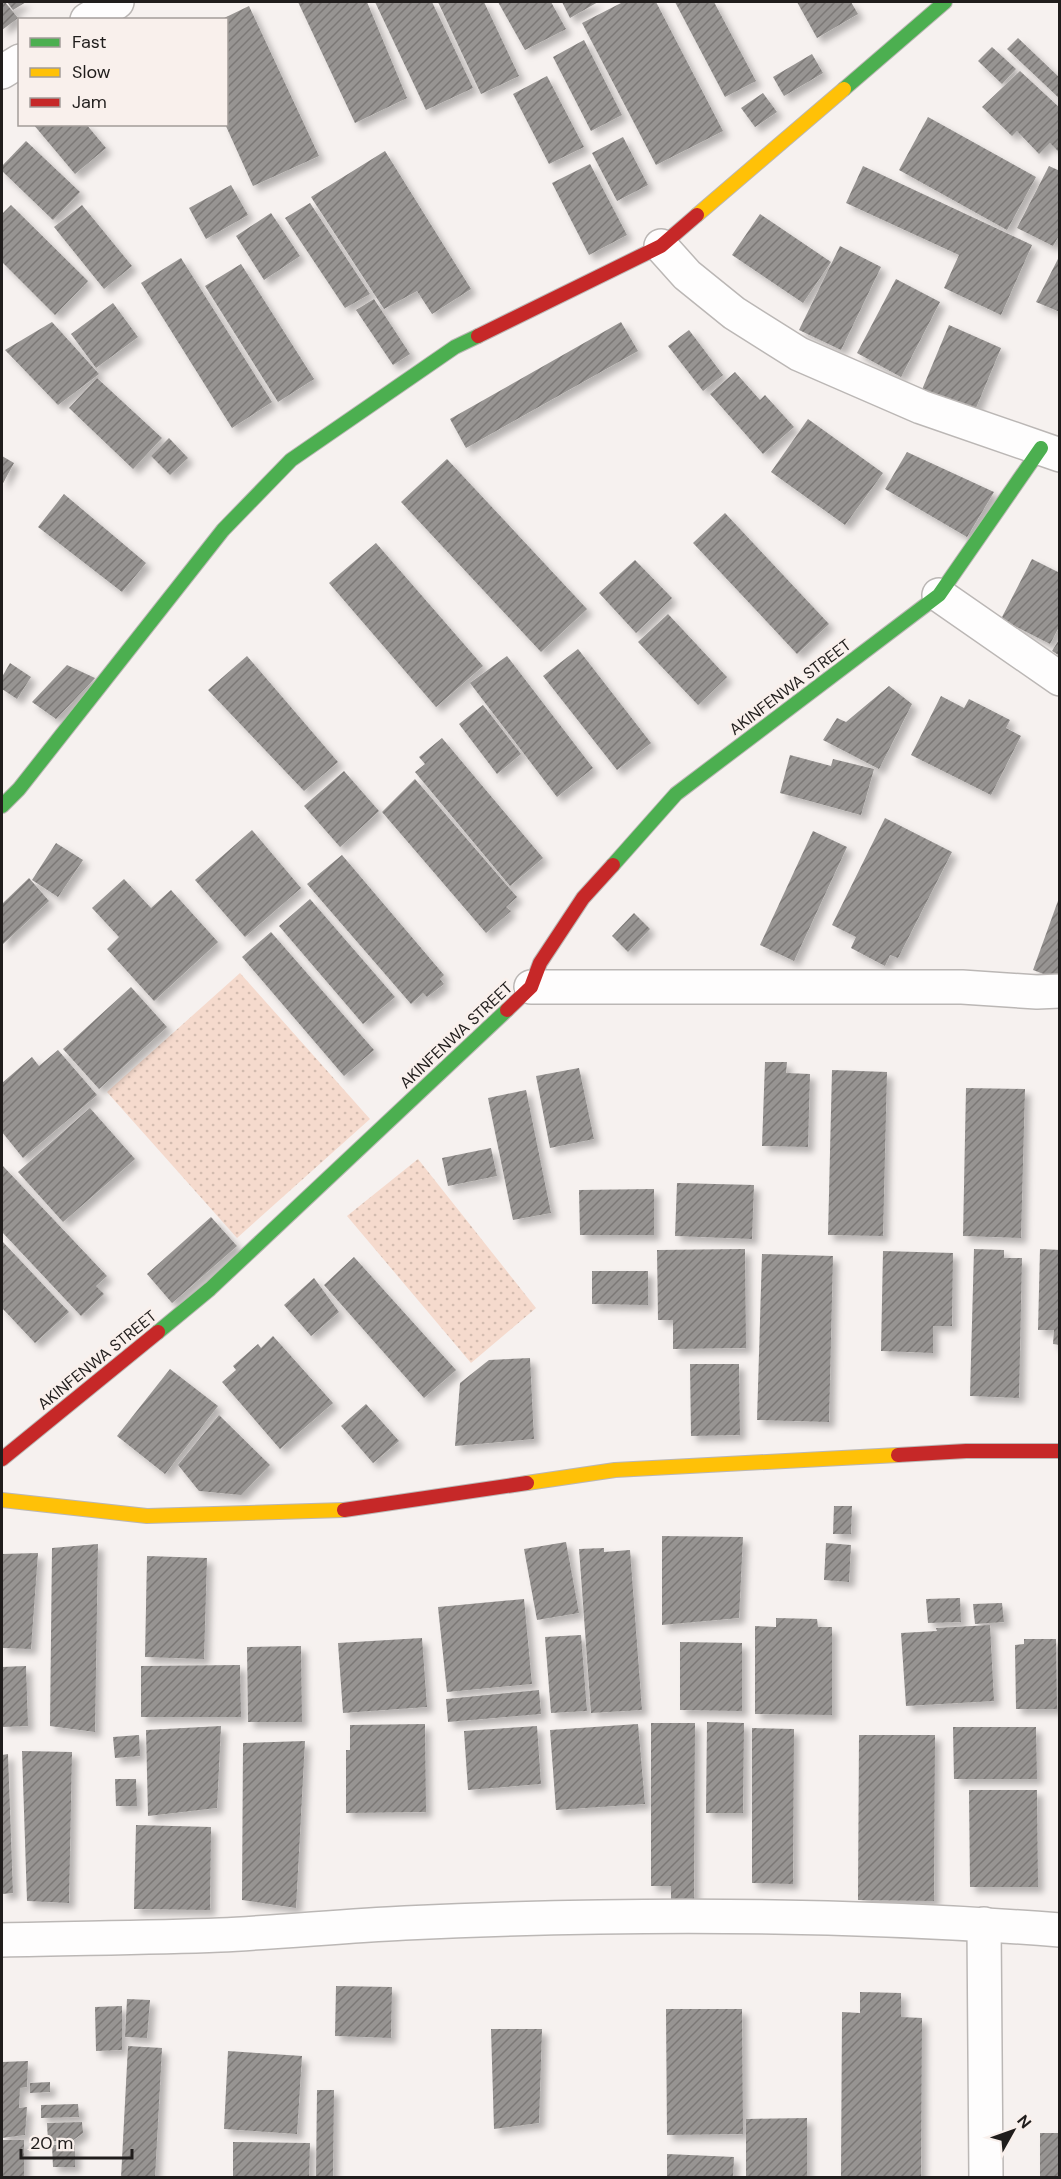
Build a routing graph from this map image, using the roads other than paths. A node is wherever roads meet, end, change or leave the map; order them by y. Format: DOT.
graph roads {
  1 [pos="117,2"];
  2 [pos="945,2"];
  3 [pos="90,18"];
  4 [pos="18,62"];
  5 [pos="2,72"];
  6 [pos="661,246"];
  7 [pos="1050,452"];
  8 [pos="939,595"];
  9 [pos="1059,679"];
  10 [pos="8,794"];
  11 [pos="531,987"];
  12 [pos="1059,991"];
  13 [pos="1059,1451"];
  14 [pos="2,1459"];
  15 [pos="2,1500"];
  16 [pos="984,1924"];
  17 [pos="1059,1930"];
  18 [pos="2,1940"];
  19 [pos="986,2178"];
  1 -- 3 [label="street"];
  2 -- 6 [label="street"];
  4 -- 5 [label="street"];
  6 -- 7 [label="street"];
  6 -- 10 [label="street"];
  7 -- 8 [label="street, AKINFENWA STREET"];
  8 -- 9 [label="street"];
  8 -- 11 [label="street, AKINFENWA STREET"];
  11 -- 12 [label="street"];
  11 -- 14 [label="street, AKINFENWA STREET"];
  13 -- 15 [label="street"];
  16 -- 17 [label="street"];
  16 -- 18 [label="street"];
  16 -- 19 [label="street"];
}
